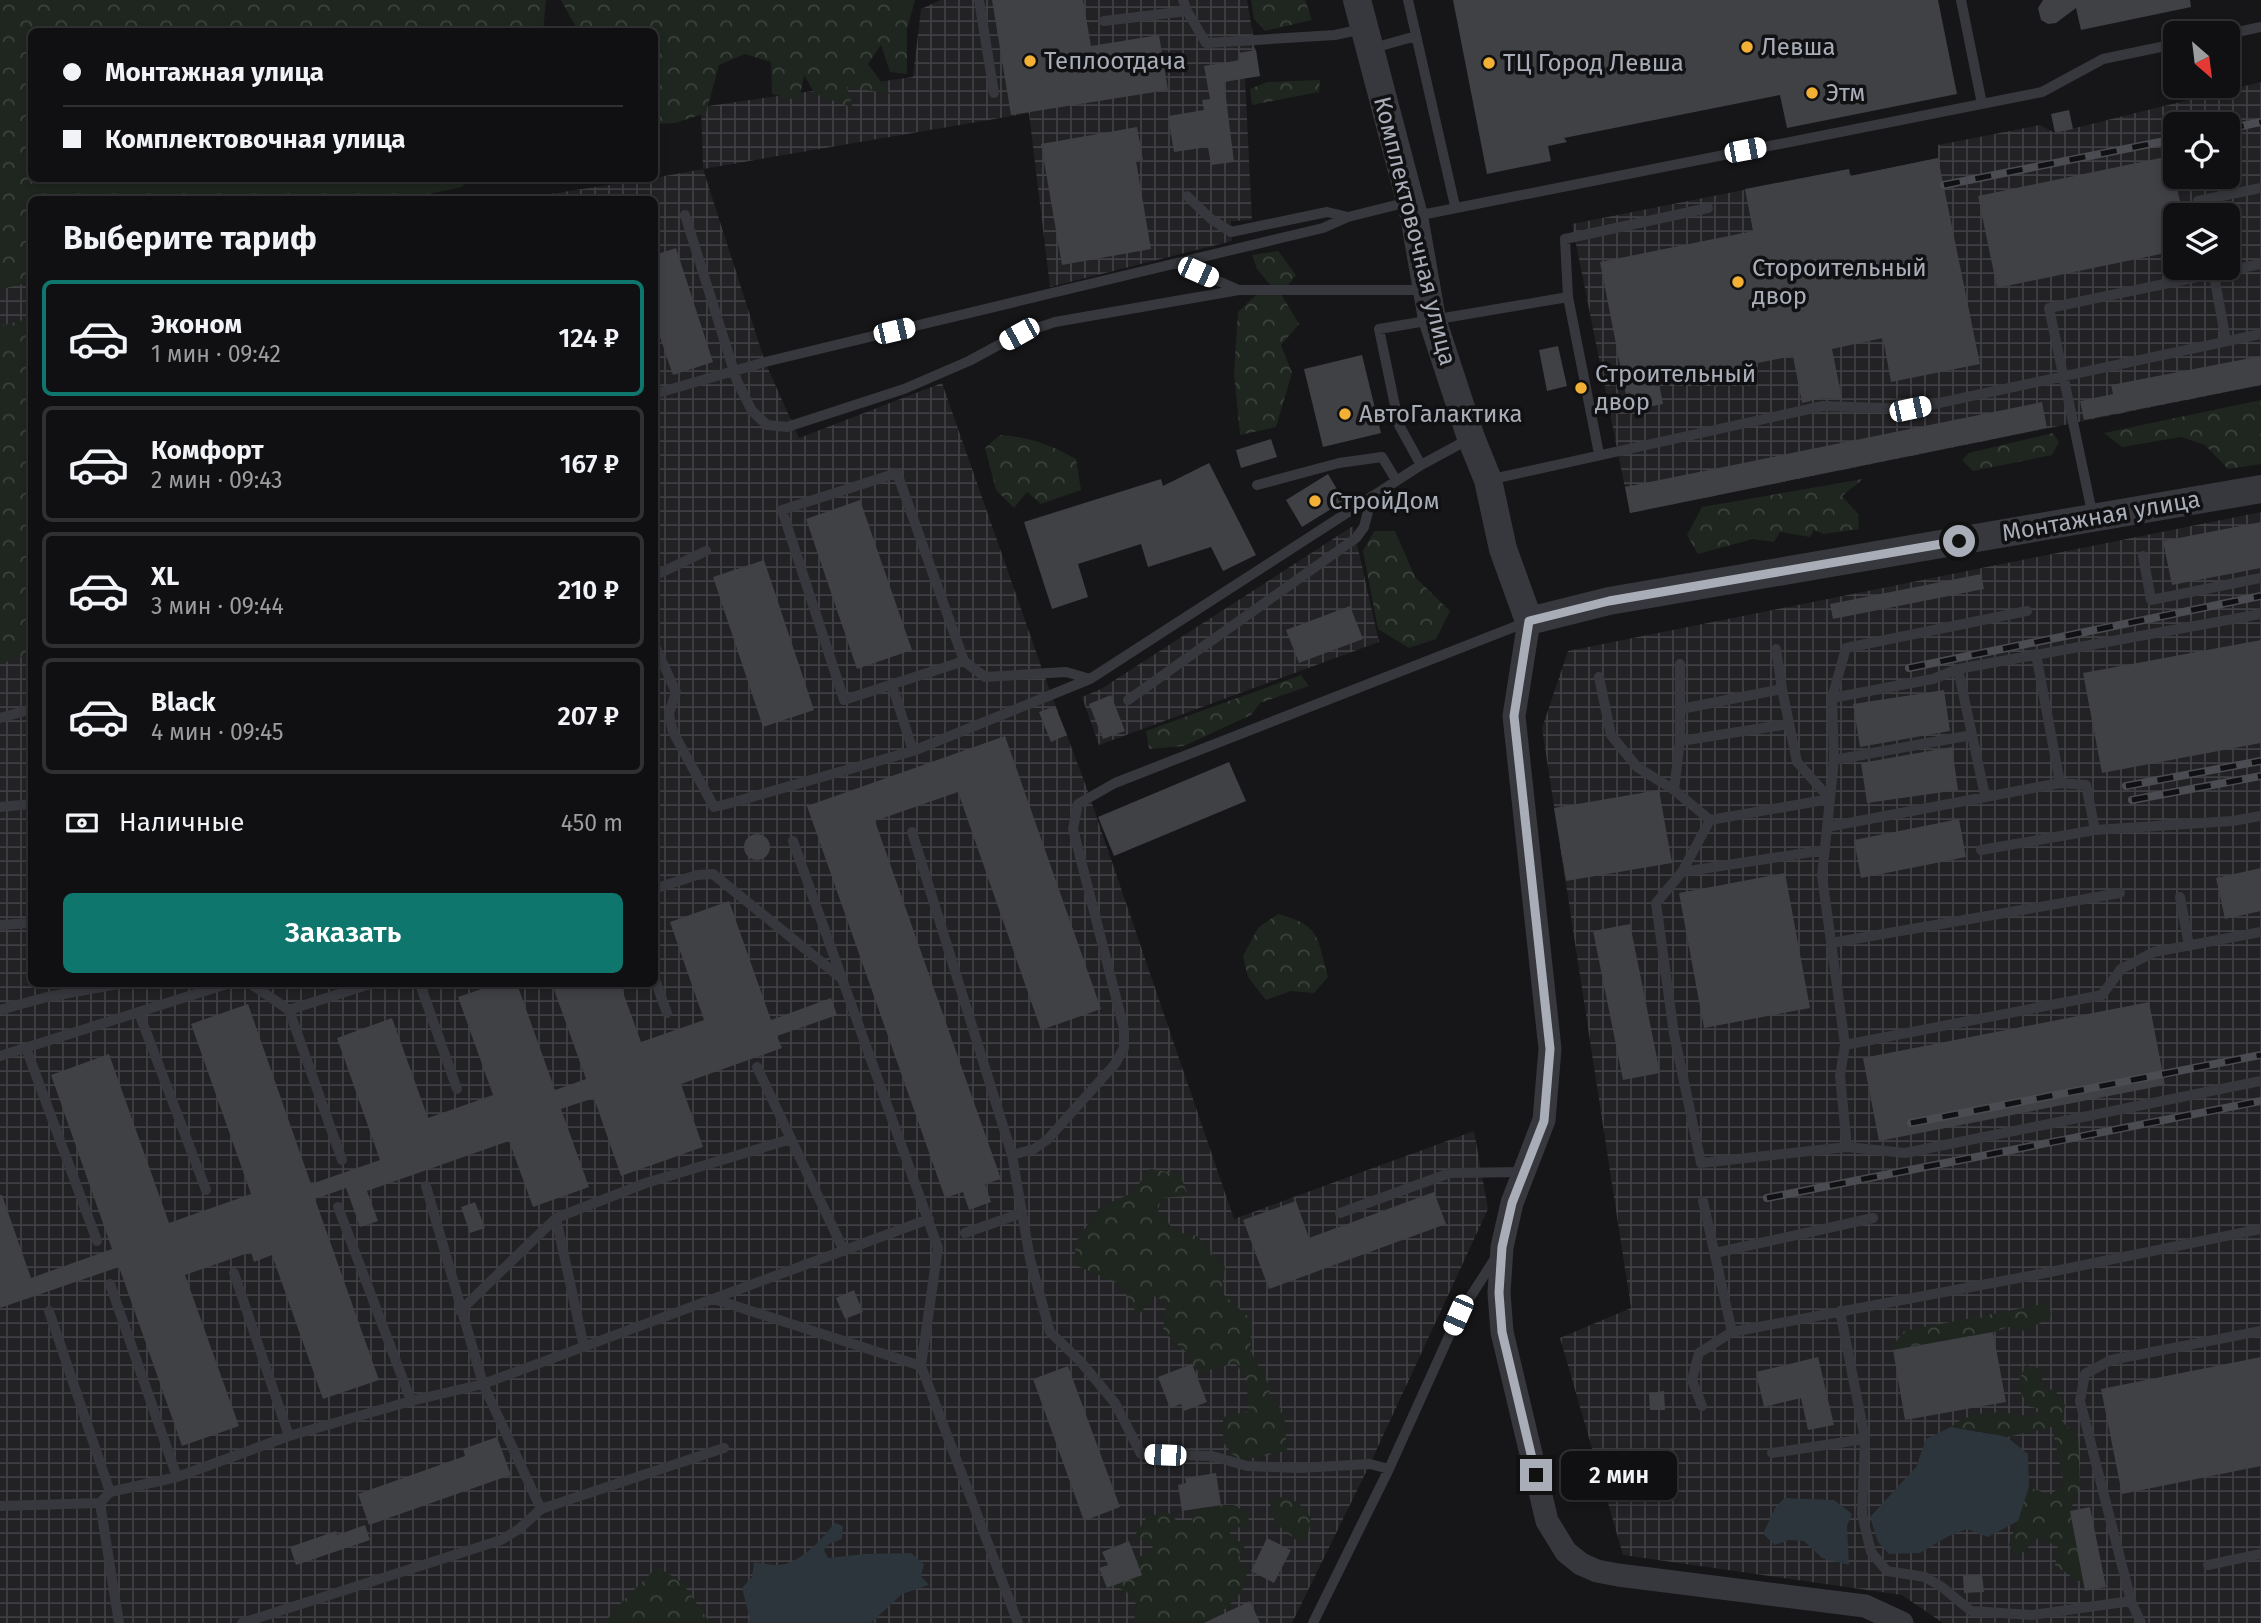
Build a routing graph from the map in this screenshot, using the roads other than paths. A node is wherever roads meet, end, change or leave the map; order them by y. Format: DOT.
graph roads {
  1 [pos="979,0"];
  2 [pos="1357,0"];
  3 [pos="1408,0"];
  4 [pos="1961,0"];
  5 [pos="1185,6"];
  6 [pos="1104,22"];
  7 [pos="2261,27"];
  8 [pos="2240,31"];
  9 [pos="1416,36"];
  10 [pos="1367,38"];
  11 [pos="2163,46"];
  12 [pos="994,93"];
  13 [pos="1982,104"];
  14 [pos="2261,188"];
  15 [pos="1187,196"];
  16 [pos="2199,203"];
  17 [pos="1455,206"];
  18 [pos="1708,208"];
  19 [pos="1412,209"];
  20 [pos="685,215"];
  21 [pos="1348,217"];
  22 [pos="1177,263"];
  23 [pos="2261,264"];
  24 [pos="2240,267"];
  25 [pos="2173,280"];
  26 [pos="2215,280"];
  27 [pos="1239,290"];
  28 [pos="1427,290"];
  29 [pos="1568,297"];
  30 [pos="1432,318"];
  31 [pos="2261,334"];
  32 [pos="2226,341"];
  33 [pos="733,370"];
  34 [pos="2063,375"];
  35 [pos="658,393"];
  36 [pos="1471,438"];
  37 [pos="1599,454"];
  38 [pos="1421,465"];
  39 [pos="1396,480"];
  40 [pos="1488,480"];
  41 [pos="1257,485"];
  42 [pos="2261,489"];
  43 [pos="1372,496"];
  44 [pos="2093,517"];
  45 [pos="706,551"];
  46 [pos="2143,556"];
  47 [pos="658,574"];
  48 [pos="2261,578"];
  49 [pos="2028,611"];
  50 [pos="2261,614"];
  51 [pos="1529,621"];
  52 [pos="1776,649"];
  53 [pos="658,653"];
  54 [pos="2035,654"];
  55 [pos="964,661"];
  56 [pos="1681,664"];
  57 [pos="1958,669"];
  58 [pos="1599,677"];
  59 [pos="1090,679"];
  60 [pos="892,685"];
  61 [pos="1782,690"];
  62 [pos="1832,698"];
  63 [pos="1128,700"];
  64 [pos="1681,709"];
  65 [pos="28,710"];
  66 [pos="0,718"];
  67 [pos="1789,724"];
  68 [pos="1972,735"];
  69 [pos="1681,741"];
  70 [pos="913,751"];
  71 [pos="1834,760"];
  72 [pos="2060,783"];
  73 [pos="1674,790"];
  74 [pos="1985,796"];
  75 [pos="1830,799"];
  76 [pos="28,804"];
  77 [pos="0,807"];
  78 [pos="2261,816"];
  79 [pos="1710,820"];
  80 [pos="1827,827"];
  81 [pos="2095,831"];
  82 [pos="912,832"];
  83 [pos="793,841"];
  84 [pos="1825,850"];
  85 [pos="1981,850"];
  86 [pos="1682,872"];
  87 [pos="658,888"];
  88 [pos="2120,893"];
  89 [pos="2180,897"];
  90 [pos="28,923"];
  91 [pos="0,925"];
  92 [pos="2261,932"];
  93 [pos="1831,943"];
  94 [pos="2189,946"];
  95 [pos="843,980"];
  96 [pos="99,987"];
  97 [pos="219,987"];
  98 [pos="255,987"];
  99 [pos="361,987"];
  100 [pos="421,987"];
  101 [pos="658,987"];
  102 [pos="0,1010"];
  103 [pos="289,1010"];
  104 [pos="139,1013"];
  105 [pos="667,1013"];
  106 [pos="1845,1045"];
  107 [pos="26,1048"];
  108 [pos="0,1056"];
  109 [pos="757,1068"];
  110 [pos="2261,1081"];
  111 [pos="457,1089"];
  112 [pos="791,1139"];
  113 [pos="1847,1147"];
  114 [pos="1012,1155"];
  115 [pos="342,1160"];
  116 [pos="1524,1172"];
  117 [pos="426,1186"];
  118 [pos="206,1190"];
  119 [pos="1703,1201"];
  120 [pos="338,1207"];
  121 [pos="1022,1213"];
  122 [pos="1340,1213"];
  123 [pos="556,1217"];
  124 [pos="1873,1218"];
  125 [pos="929,1219"];
  126 [pos="2261,1229"];
  127 [pos="965,1233"];
  128 [pos="97,1241"];
  129 [pos="1502,1247"];
  130 [pos="844,1251"];
  131 [pos="1715,1253"];
  132 [pos="234,1273"];
  133 [pos="110,1284"];
  134 [pos="714,1299"];
  135 [pos="49,1311"];
  136 [pos="460,1311"];
  137 [pos="1840,1311"];
  138 [pos="2261,1331"];
  139 [pos="1732,1332"];
  140 [pos="584,1347"];
  141 [pos="921,1366"];
  142 [pos="483,1384"];
  143 [pos="411,1401"];
  144 [pos="1702,1406"];
  145 [pos="289,1436"];
  146 [pos="1866,1439"];
  147 [pos="724,1448"];
  148 [pos="1772,1452"];
  149 [pos="1390,1469"];
  150 [pos="177,1477"];
  151 [pos="110,1492"];
  152 [pos="100,1503"];
  153 [pos="0,1506"];
  154 [pos="541,1509"];
  155 [pos="2261,1554"];
  156 [pos="2208,1565"];
  157 [pos="2131,1601"];
  158 [pos="119,1623"];
  159 [pos="242,1623"];
  160 [pos="1018,1623"];
  161 [pos="1313,1623"];
  162 [pos="1902,1623"];
  163 [pos="2141,1623"];
  1 -- 12 [label="lane"];
  2 -- 10 [label="street, Комплектовочная улица"];
  3 -- 9 [label="lane"];
  4 -- 13 [label="lane"];
  5 -- 6 [label="lane"];
  5 -- 10 [label="lane"];
  7 -- 8 [label="lane"];
  9 -- 10 [label="lane"];
  9 -- 17 [label="lane"];
  10 -- 19 [label="street, Комплектовочная улица"];
  11 -- 13 [label="lane"];
  13 -- 17 [label="lane"];
  14 -- 16 [label="lane"];
  15 -- 21 [label="lane"];
  17 -- 19 [label="lane"];
  18 -- 29 [label="lane"];
  19 -- 21 [label="lane"];
  19 -- 28 [label="street, Комплектовочная улица"];
  20 -- 33 [label="lane"];
  21 -- 22 [label="lane"];
  22 -- 27 [label="lane"];
  22 -- 33 [label="lane"];
  23 -- 24 [label="lane"];
  25 -- 34 [label="lane"];
  26 -- 32 [label="lane"];
  27 -- 28 [label="lane"];
  27 -- 33 [label="lane"];
  28 -- 30 [label="street, Комплектовочная улица"];
  29 -- 30 [label="lane"];
  29 -- 37 [label="lane"];
  30 -- 36 [label="street, Комплектовочная улица"];
  30 -- 38 [label="lane"];
  31 -- 32 [label="lane"];
  32 -- 34 [label="lane"];
  33 -- 35 [label="lane"];
  34 -- 37 [label="lane"];
  34 -- 44 [label="lane"];
  36 -- 38 [label="lane"];
  36 -- 40 [label="street, Комплектовочная улица"];
  37 -- 40 [label="lane"];
  38 -- 39 [label="lane"];
  39 -- 41 [label="lane"];
  39 -- 43 [label="lane"];
  40 -- 51 [label="street, Комплектовочная улица"];
  42 -- 44 [label="street, Монтажная улица"];
  43 -- 59 [label="lane"];
  43 -- 63 [label="lane"];
  44 -- 51 [label="street, Монтажная улица"];
  45 -- 47 [label="lane"];
  46 -- 48 [label="lane"];
  49 -- 62 [label="lane"];
  50 -- 54 [label="lane"];
  51 -- 114 [label="lane"];
  51 -- 116 [label="street, Комплектовочная улица"];
  52 -- 61 [label="lane"];
  53 -- 70 [label="lane"];
  54 -- 57 [label="lane"];
  54 -- 72 [label="lane"];
  55 -- 59 [label="lane"];
  55 -- 60 [label="lane"];
  55 -- 60 [label="lane"];
  56 -- 64 [label="lane"];
  57 -- 62 [label="lane"];
  57 -- 68 [label="lane"];
  58 -- 73 [label="lane"];
  59 -- 70 [label="lane"];
  60 -- 70 [label="lane"];
  61 -- 64 [label="lane"];
  61 -- 67 [label="lane"];
  62 -- 71 [label="lane"];
  64 -- 69 [label="lane"];
  65 -- 66 [label="lane"];
  67 -- 69 [label="lane"];
  67 -- 75 [label="lane"];
  68 -- 71 [label="lane"];
  68 -- 74 [label="lane"];
  69 -- 73 [label="lane"];
  71 -- 75 [label="lane"];
  72 -- 74 [label="lane"];
  72 -- 81 [label="lane"];
  73 -- 79 [label="lane"];
  74 -- 80 [label="lane"];
  75 -- 79 [label="lane"];
  75 -- 80 [label="lane"];
  76 -- 77 [label="lane"];
  78 -- 81 [label="lane"];
  79 -- 86 [label="lane"];
  80 -- 84 [label="lane"];
  81 -- 85 [label="lane"];
  82 -- 114 [label="lane"];
  83 -- 95 [label="lane"];
  84 -- 86 [label="lane"];
  84 -- 93 [label="lane"];
  86 -- 113 [label="lane"];
  87 -- 95 [label="lane"];
  88 -- 93 [label="lane"];
  89 -- 94 [label="lane"];
  90 -- 91 [label="lane"];
  92 -- 94 [label="lane"];
  93 -- 106 [label="lane"];
  94 -- 106 [label="lane"];
  95 -- 125 [label="lane"];
  96 -- 102 [label="lane"];
  97 -- 104 [label="lane"];
  98 -- 103 [label="lane"];
  99 -- 103 [label="lane"];
  100 -- 111 [label="lane"];
  101 -- 105 [label="lane"];
  103 -- 115 [label="lane"];
  104 -- 107 [label="lane"];
  104 -- 118 [label="lane"];
  106 -- 113 [label="lane"];
  107 -- 108 [label="lane"];
  107 -- 128 [label="lane"];
  109 -- 112 [label="lane"];
  110 -- 113 [label="lane"];
  112 -- 123 [label="lane"];
  112 -- 130 [label="lane"];
  114 -- 121 [label="lane"];
  116 -- 122 [label="lane"];
  116 -- 129 [label="street, Комплектовочная улица"];
  117 -- 136 [label="lane"];
  119 -- 131 [label="lane"];
  120 -- 143 [label="lane"];
  121 -- 127 [label="lane"];
  121 -- 149 [label="lane"];
  123 -- 136 [label="lane"];
  123 -- 140 [label="lane"];
  124 -- 131 [label="lane"];
  125 -- 130 [label="lane"];
  125 -- 141 [label="lane"];
  126 -- 137 [label="lane"];
  129 -- 149 [label="lane"];
  129 -- 162 [label="street, Комплектовочная улица"];
  130 -- 134 [label="lane"];
  131 -- 139 [label="lane"];
  132 -- 145 [label="lane"];
  133 -- 150 [label="lane"];
  134 -- 140 [label="lane"];
  134 -- 141 [label="lane"];
  135 -- 151 [label="lane"];
  136 -- 142 [label="lane"];
  137 -- 139 [label="lane"];
  137 -- 146 [label="lane"];
  138 -- 157 [label="lane"];
  139 -- 144 [label="lane"];
  140 -- 142 [label="lane"];
  141 -- 160 [label="lane"];
  142 -- 143 [label="lane"];
  142 -- 154 [label="lane"];
  143 -- 145 [label="lane"];
  145 -- 150 [label="lane"];
  146 -- 148 [label="lane"];
  146 -- 157 [label="lane"];
  147 -- 154 [label="lane"];
  149 -- 161 [label="lane"];
  150 -- 151 [label="lane"];
  151 -- 152 [label="lane"];
  152 -- 153 [label="lane"];
  152 -- 158 [label="lane"];
  154 -- 159 [label="lane"];
  155 -- 156 [label="lane"];
  157 -- 163 [label="lane"];
}
